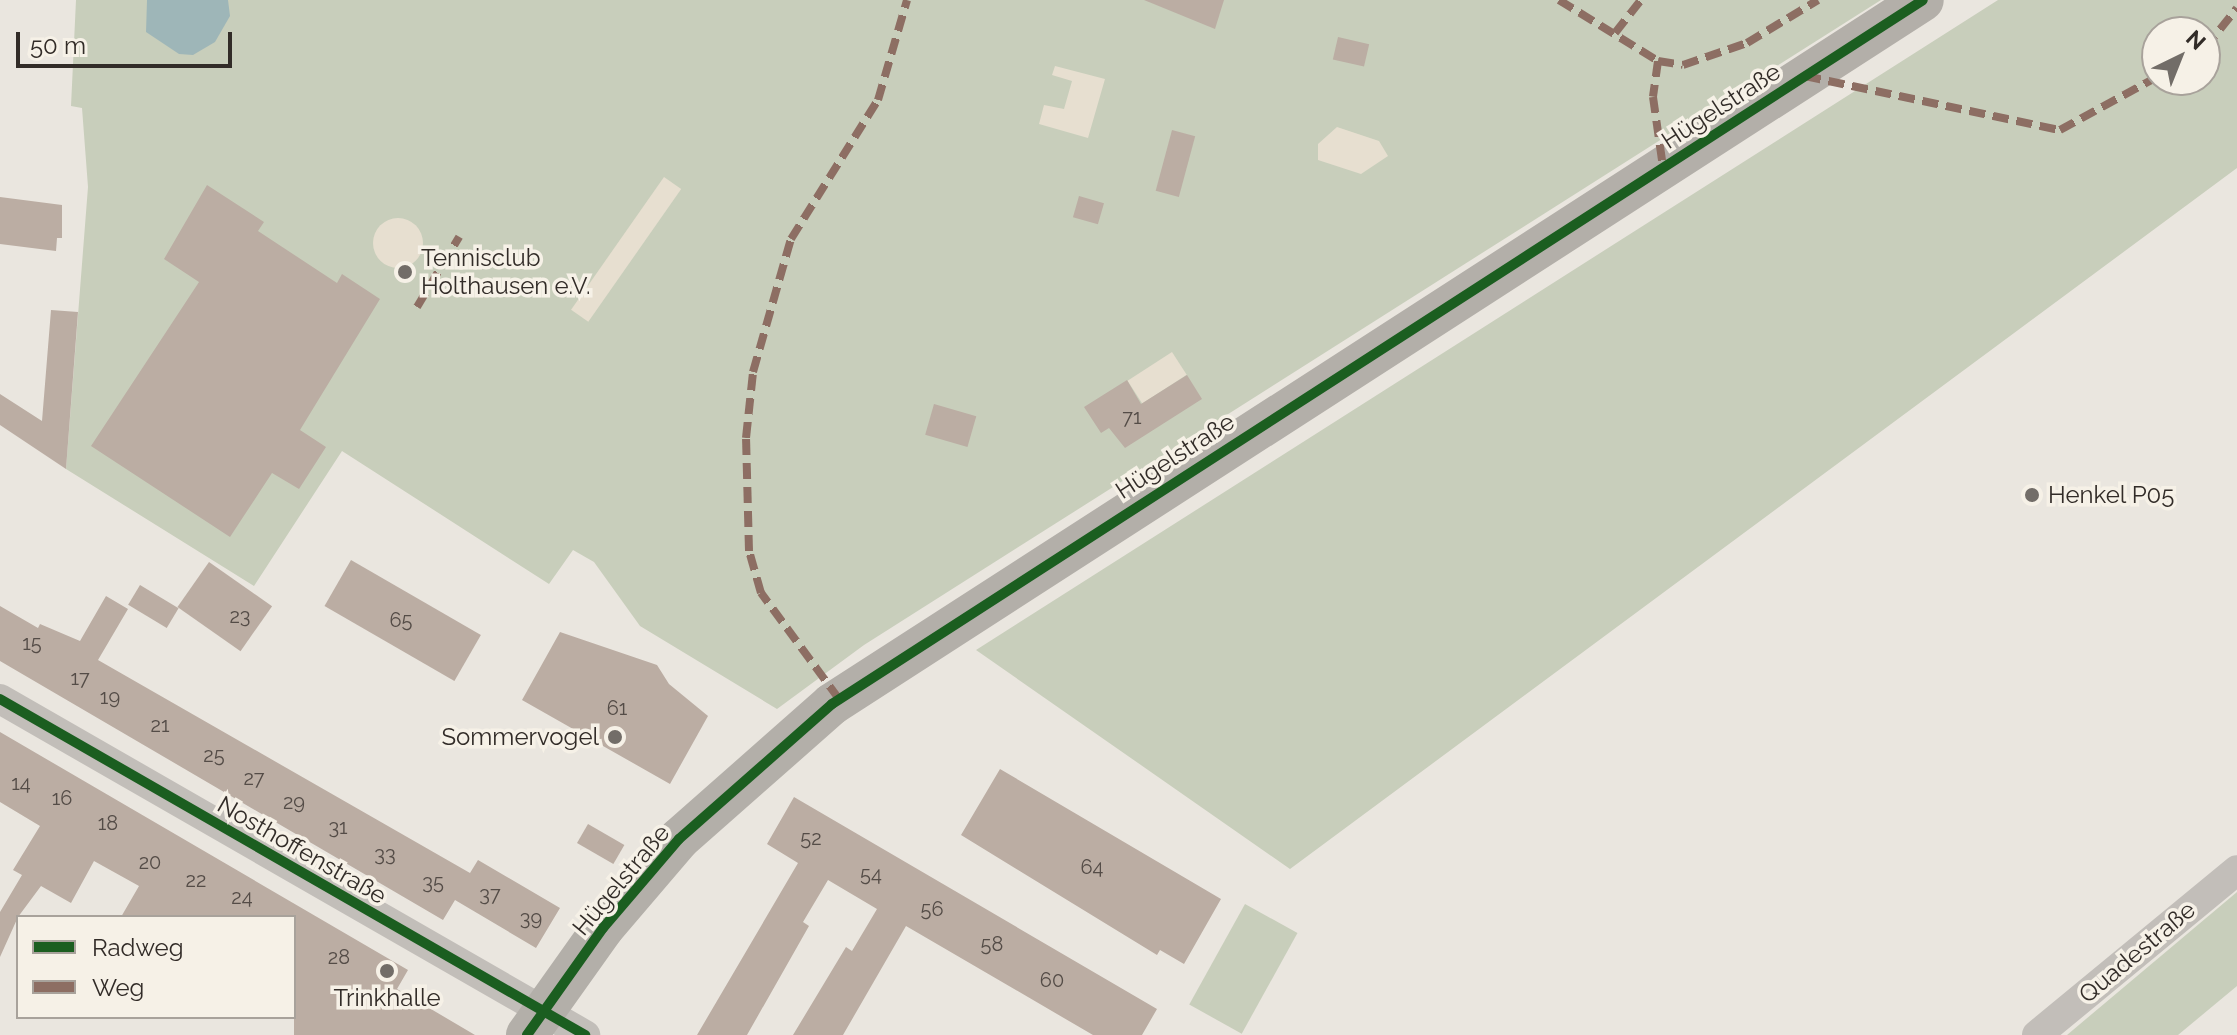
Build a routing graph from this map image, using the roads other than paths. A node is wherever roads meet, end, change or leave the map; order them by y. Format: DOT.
graph roads {
  1 [pos="1923,0"];
  2 [pos="0,699"];
  3 [pos="2237,870"];
  4 [pos="535,1023"];
  5 [pos="585,1035"];
  6 [pos="2037,1035"];
  1 -- 4 [label="street, Hügelstraße"];
  2 -- 4 [label="street, Nosthoffenstraße"];
  3 -- 6 [label="street, Quadestraße"];
  4 -- 5 [label="street, Nosthoffenstraße"];
}
